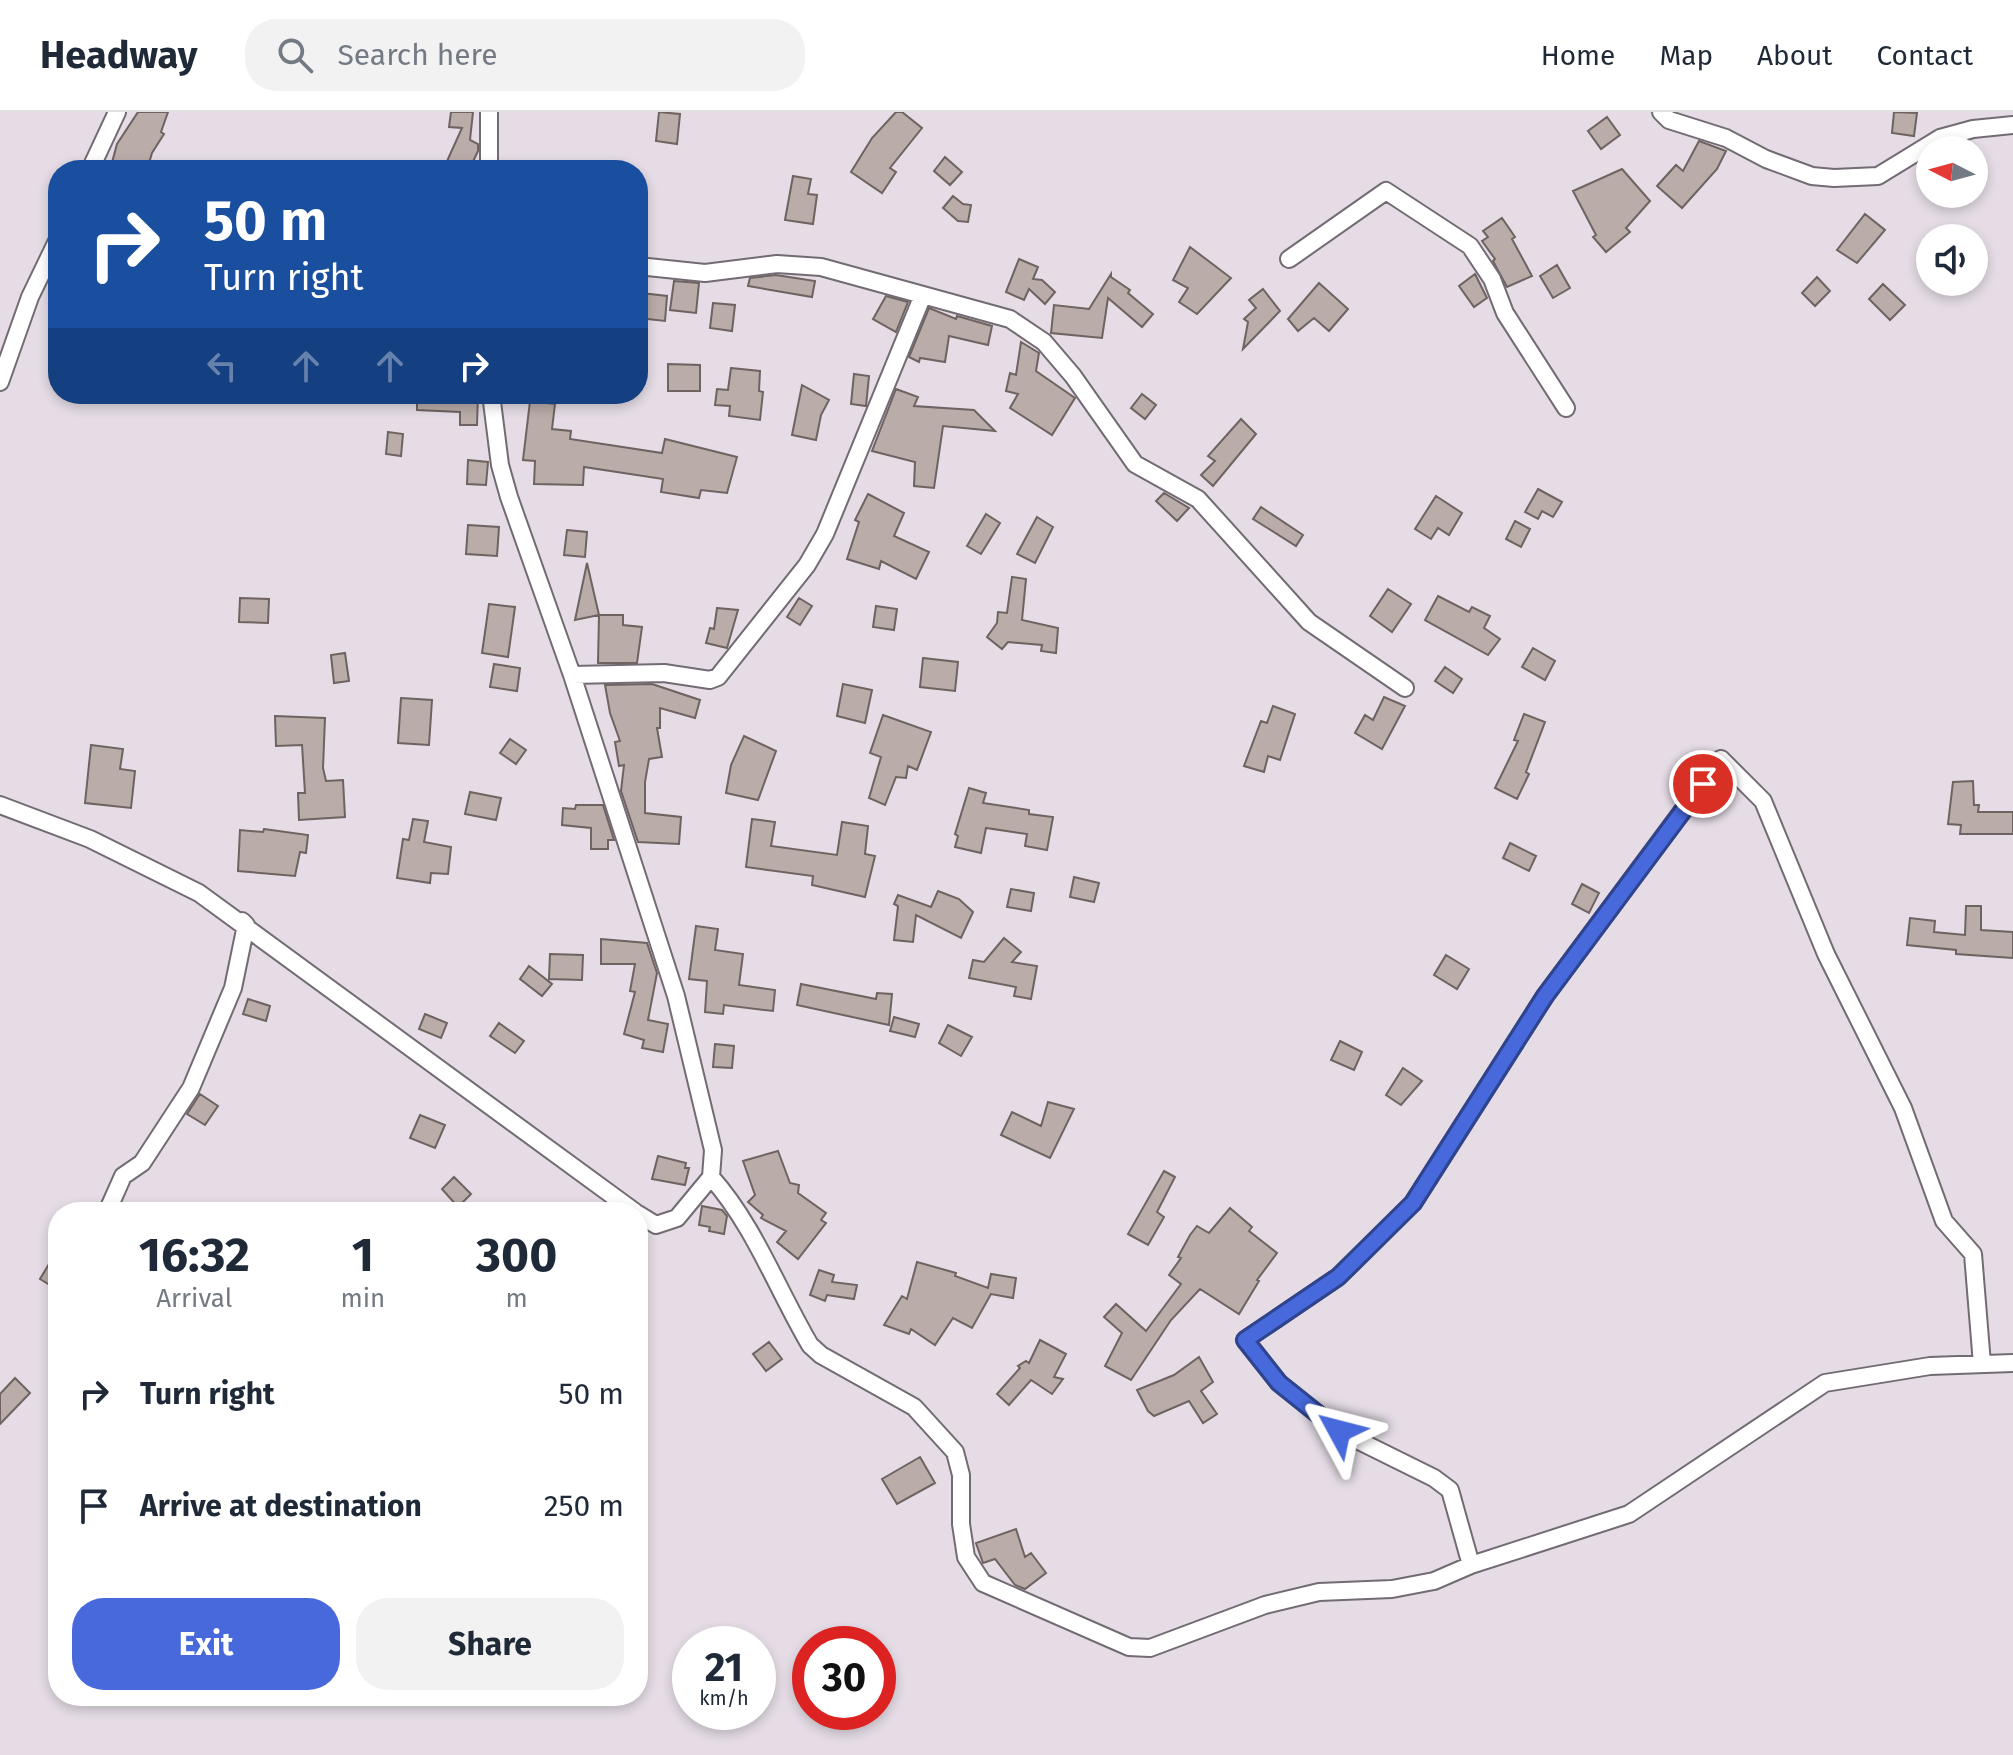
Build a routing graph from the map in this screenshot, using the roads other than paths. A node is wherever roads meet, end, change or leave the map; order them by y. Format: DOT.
graph roads {
  1 [pos="117,112"];
  2 [pos="489,112"];
  3 [pos="1661,112"];
  4 [pos="2013,125"];
  5 [pos="95,160"];
  6 [pos="489,160"];
  7 [pos="1289,259"];
  8 [pos="48,260"];
  9 [pos="648,267"];
  10 [pos="923,295"];
  11 [pos="0,382"];
  12 [pos="492,404"];
  13 [pos="1566,408"];
  14 [pos="572,675"];
  15 [pos="1405,688"];
  16 [pos="0,805"];
  17 [pos="215,894"];
  18 [pos="711,1177"];
  19 [pos="111,1202"];
  20 [pos="622,1202"];
  21 [pos="648,1220"];
  22 [pos="2013,1363"];
  23 [pos="1982,1364"];
  24 [pos="1471,1565"];
  1 -- 5 [label="street"];
  2 -- 6 [label="street"];
  3 -- 4 [label="street"];
  7 -- 13 [label="street"];
  8 -- 11 [label="street"];
  9 -- 10 [label="street"];
  10 -- 14 [label="street"];
  10 -- 15 [label="street"];
  12 -- 14 [label="street"];
  14 -- 18 [label="street"];
  16 -- 20 [label="street"];
  17 -- 19 [label="street"];
  18 -- 21 [label="street"];
  18 -- 24 [label="street"];
  22 -- 23 [label="street"];
  23 -- 24 [label="street"];
  23 -- 24 [label="street"];
}
